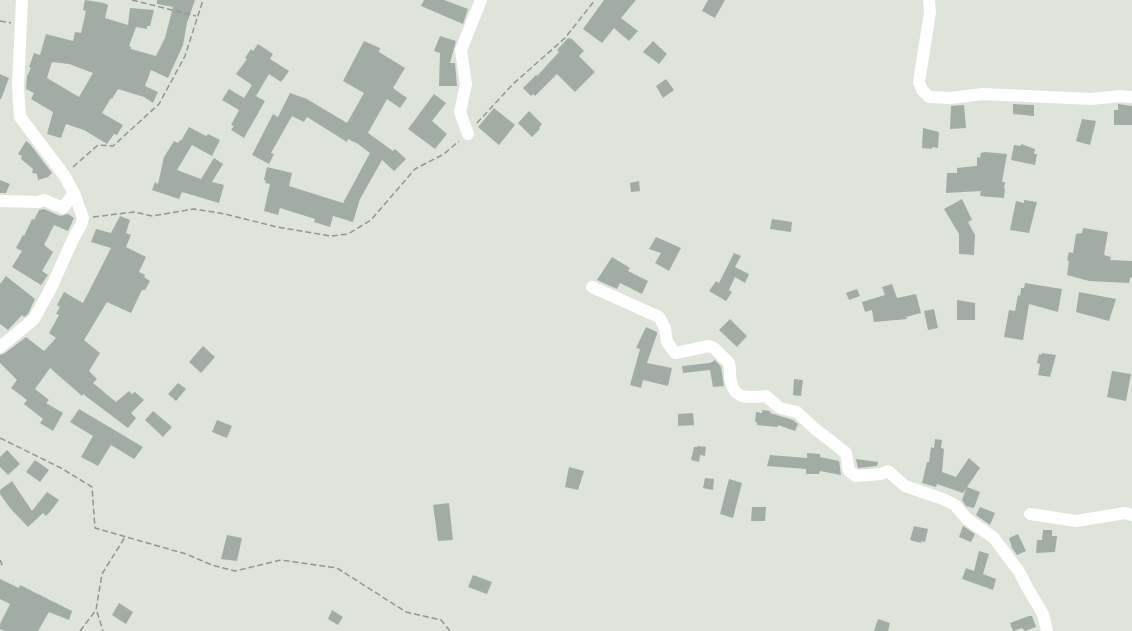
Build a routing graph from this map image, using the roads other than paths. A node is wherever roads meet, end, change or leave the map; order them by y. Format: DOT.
graph roads {
  1 [pos="22,0"];
  2 [pos="481,0"];
  3 [pos="929,0"];
  4 [pos="1132,98"];
  5 [pos="468,134"];
  6 [pos="74,192"];
  7 [pos="0,201"];
  8 [pos="592,287"];
  9 [pos="0,347"];
  10 [pos="1030,514"];
  11 [pos="1132,515"];
  12 [pos="1047,631"];
  1 -- 6 [label="street"];
  2 -- 5 [label="street"];
  3 -- 4 [label="street"];
  6 -- 7 [label="street"];
  6 -- 9 [label="street"];
  8 -- 12 [label="street"];
  10 -- 11 [label="street"];
}
